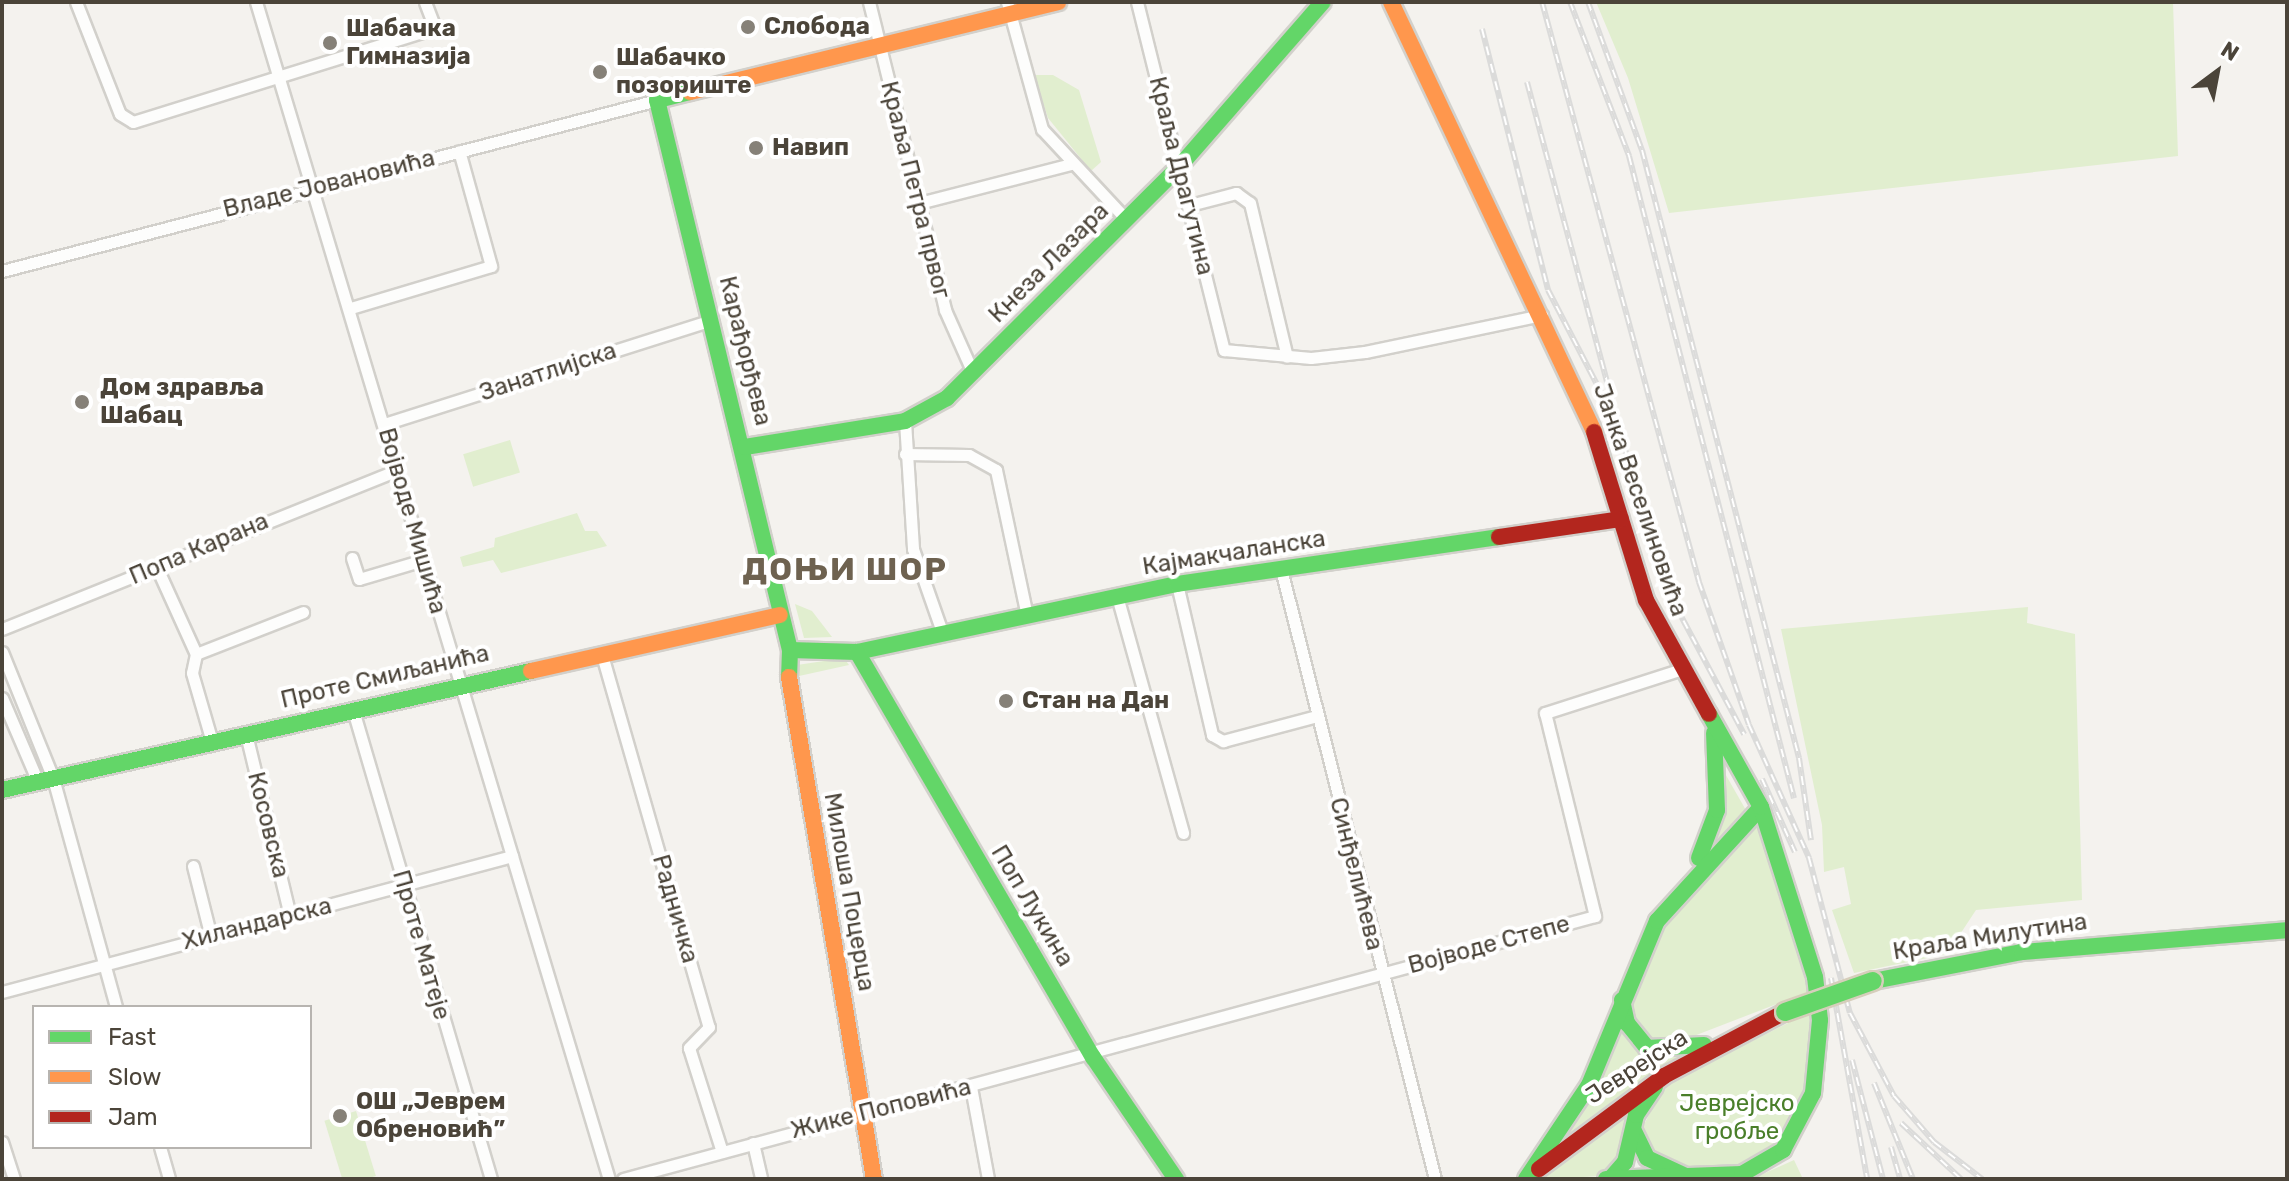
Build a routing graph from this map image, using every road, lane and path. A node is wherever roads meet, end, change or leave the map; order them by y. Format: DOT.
graph roads {
  1 [pos="76,2"];
  2 [pos="256,2"];
  3 [pos="425,2"];
  4 [pos="869,2"];
  5 [pos="1058,2"];
  6 [pos="1137,2"];
  7 [pos="1323,2"];
  8 [pos="1391,2"];
  9 [pos="1008,8"];
  10 [pos="879,45"];
  11 [pos="276,75"];
  12 [pos="657,100"];
  13 [pos="459,151"];
  14 [pos="1071,164"];
  15 [pos="1180,166"];
  16 [pos="312,187"];
  17 [pos="919,203"];
  18 [pos="1190,205"];
  19 [pos="1126,219"];
  20 [pos="2,271"];
  21 [pos="351,308"];
  22 [pos="1542,315"];
  23 [pos="712,320"];
  24 [pos="1287,357"];
  25 [pos="973,373"];
  26 [pos="905,421"];
  27 [pos="384,424"];
  28 [pos="745,447"];
  29 [pos="905,454"];
  30 [pos="397,470"];
  31 [pos="1621,519"];
  32 [pos="352,558"];
  33 [pos="423,560"];
  34 [pos="157,568"];
  35 [pos="1281,569"];
  36 [pos="1177,584"];
  37 [pos="1117,596"];
  38 [pos="1026,611"];
  39 [pos="303,612"];
  40 [pos="780,615"];
  41 [pos="2,629"];
  42 [pos="942,632"];
  43 [pos="790,650"];
  44 [pos="2,652"];
  45 [pos="857,652"];
  46 [pos="196,654"];
  47 [pos="602,655"];
  48 [pos="1679,670"];
  49 [pos="460,684"];
  50 [pos="2,698"];
  51 [pos="353,710"];
  52 [pos="1317,716"];
  53 [pos="1714,733"];
  54 [pos="246,734"];
  55 [pos="212,742"];
  56 [pos="46,780"];
  57 [pos="2,790"];
  58 [pos="1761,807"];
  59 [pos="1183,833"];
  60 [pos="512,856"];
  61 [pos="193,866"];
  62 [pos="1689,879"];
  63 [pos="404,885"];
  64 [pos="290,916"];
  65 [pos="2287,930"];
  66 [pos="211,937"];
  67 [pos="103,967"];
  68 [pos="1381,974"];
  69 [pos="2,992"];
  70 [pos="1621,996"];
  71 [pos="115,1005"];
  72 [pos="1785,1012"];
  73 [pos="1726,1039"];
  74 [pos="1093,1057"];
  75 [pos="1664,1076"];
  76 [pos="971,1087"];
  77 [pos="862,1109"];
  78 [pos="1634,1131"];
  79 [pos="2,1142"];
  80 [pos="753,1143"];
  81 [pos="161,1149"];
  82 [pos="722,1152"];
  83 [pos="1688,1177"];
  84 [pos="1609,1178"];
  85 [pos="14,1179"];
  86 [pos="169,1179"];
  87 [pos="491,1179"];
  88 [pos="609,1179"];
  89 [pos="623,1179"];
  90 [pos="761,1179"];
  91 [pos="874,1179"];
  92 [pos="988,1179"];
  93 [pos="1176,1179"];
  94 [pos="1435,1179"];
  95 [pos="1526,1179"];
  1 -- 11 [label="street"];
  2 -- 11 [label="street, Војводе Мишића"];
  3 -- 11 [label="street"];
  4 -- 10 [label="street, Краља Петра првог"];
  5 -- 9 [label="street"];
  6 -- 15 [label="street, Краља Драгутина"];
  7 -- 15 [label="street, Кнеза Лазара"];
  8 -- 22 [label="street, Јанка Веселиновића"];
  9 -- 10 [label="street"];
  9 -- 14 [label="street"];
  10 -- 12 [label="street"];
  10 -- 17 [label="street, Краља Петра првог"];
  11 -- 16 [label="street, Војводе Мишића"];
  12 -- 13 [label="street, Владе Јовановића"];
  12 -- 23 [label="street, Карађорђева"];
  13 -- 16 [label="street, Владе Јовановића"];
  13 -- 21 [label="street"];
  14 -- 17 [label="street"];
  14 -- 19 [label="street"];
  15 -- 18 [label="street, Краља Драгутина"];
  15 -- 19 [label="street, Кнеза Лазара"];
  16 -- 20 [label="street, Владе Јовановића"];
  16 -- 21 [label="street, Војводе Мишића"];
  17 -- 25 [label="street, Краља Петра првог"];
  18 -- 24 [label="street, Краља Драгутина"];
  18 -- 24 [label="street"];
  19 -- 25 [label="street, Кнеза Лазара"];
  21 -- 27 [label="street, Војводе Мишића"];
  22 -- 24 [label="street"];
  22 -- 31 [label="street, Јанка Веселиновића"];
  23 -- 27 [label="street, Занатлијска"];
  23 -- 28 [label="street, Карађорђева"];
  25 -- 26 [label="street, Кнеза Лазара"];
  26 -- 28 [label="street, Кнеза Лазара"];
  26 -- 29 [label="street"];
  27 -- 30 [label="street, Војводе Мишића"];
  28 -- 40 [label="street, Карађорђева"];
  29 -- 38 [label="street"];
  29 -- 42 [label="street"];
  30 -- 33 [label="street, Војводе Мишића"];
  30 -- 34 [label="street, Попа Карана"];
  31 -- 35 [label="street, Кајмакчаланска"];
  31 -- 48 [label="street, Јанка Веселиновића"];
  32 -- 33 [label="street"];
  33 -- 49 [label="street, Војводе Мишића"];
  34 -- 41 [label="street, Попа Карана"];
  34 -- 46 [label="street"];
  35 -- 36 [label="street, Кајмакчаланска"];
  35 -- 52 [label="street, Синђелићева"];
  36 -- 37 [label="street, Кајмакчаланска"];
  36 -- 52 [label="street"];
  37 -- 38 [label="street, Кајмакчаланска"];
  37 -- 59 [label="street"];
  38 -- 42 [label="street, Кајмакчаланска"];
  39 -- 46 [label="street"];
  40 -- 43 [label="street, Милоша Поцерца"];
  40 -- 47 [label="street, Проте Смиљанића"];
  42 -- 45 [label="street, Кајмакчаланска"];
  43 -- 45 [label="street, Кајмакчаланска"];
  43 -- 77 [label="street, Милоша Поцерца"];
  44 -- 56 [label="street"];
  45 -- 74 [label="street, Поп Лукина"];
  46 -- 55 [label="street"];
  47 -- 49 [label="street, Проте Смиљанића"];
  47 -- 82 [label="street, Радничка"];
  48 -- 53 [label="street, Јанка Веселиновића"];
  48 -- 68 [label="street, Војводе Степе"];
  49 -- 51 [label="street, Проте Смиљанића"];
  49 -- 60 [label="street, Војводе Мишића"];
  50 -- 56 [label="street"];
  51 -- 54 [label="street, Проте Смиљанића"];
  51 -- 63 [label="street, Проте Матеје"];
  52 -- 68 [label="street, Синђелићева"];
  53 -- 58 [label="street, Јанка Веселиновића"];
  53 -- 62 [label="street"];
  54 -- 55 [label="street, Проте Смиљанића"];
  54 -- 64 [label="street, Косовска"];
  55 -- 56 [label="street, Проте Смиљанића"];
  56 -- 57 [label="street, Проте Смиљанића"];
  56 -- 67 [label="street"];
  58 -- 62 [label="street"];
  58 -- 83 [label="street, Јанка Веселиновића"];
  60 -- 63 [label="street, Хиландарска"];
  60 -- 88 [label="street, Војводе Мишића"];
  61 -- 66 [label="street"];
  62 -- 70 [label="street"];
  63 -- 64 [label="street, Хиландарска"];
  63 -- 87 [label="street, Проте Матеје"];
  64 -- 66 [label="street, Хиландарска"];
  65 -- 72 [label="street, Краља Милутина, bridge"];
  66 -- 67 [label="street, Хиландарска"];
  67 -- 69 [label="street, Хиландарска"];
  67 -- 71 [label="street"];
  68 -- 74 [label="street, Војводе Степе"];
  68 -- 94 [label="street, Синђелићева"];
  70 -- 73 [label="street"];
  70 -- 95 [label="street"];
  72 -- 73 [label="street, Јеврејска"];
  73 -- 75 [label="street, Јеврејска"];
  74 -- 76 [label="street, Жике Поповића"];
  74 -- 93 [label="street, Поп Лукина"];
  75 -- 78 [label="street"];
  75 -- 95 [label="street, Јеврејска"];
  76 -- 77 [label="street, Жике Поповића"];
  76 -- 92 [label="street"];
  77 -- 80 [label="street, Жике Поповића"];
  77 -- 91 [label="street, Милоша Поцерца"];
  78 -- 83 [label="street"];
  78 -- 84 [label="street"];
  79 -- 85 [label="street"];
  80 -- 82 [label="street, Жике Поповића"];
  80 -- 90 [label="street"];
  81 -- 86 [label="street"];
  82 -- 89 [label="street, Жике Поповића"];
  83 -- 84 [label="street, Јанка Веселиновића"];
}
